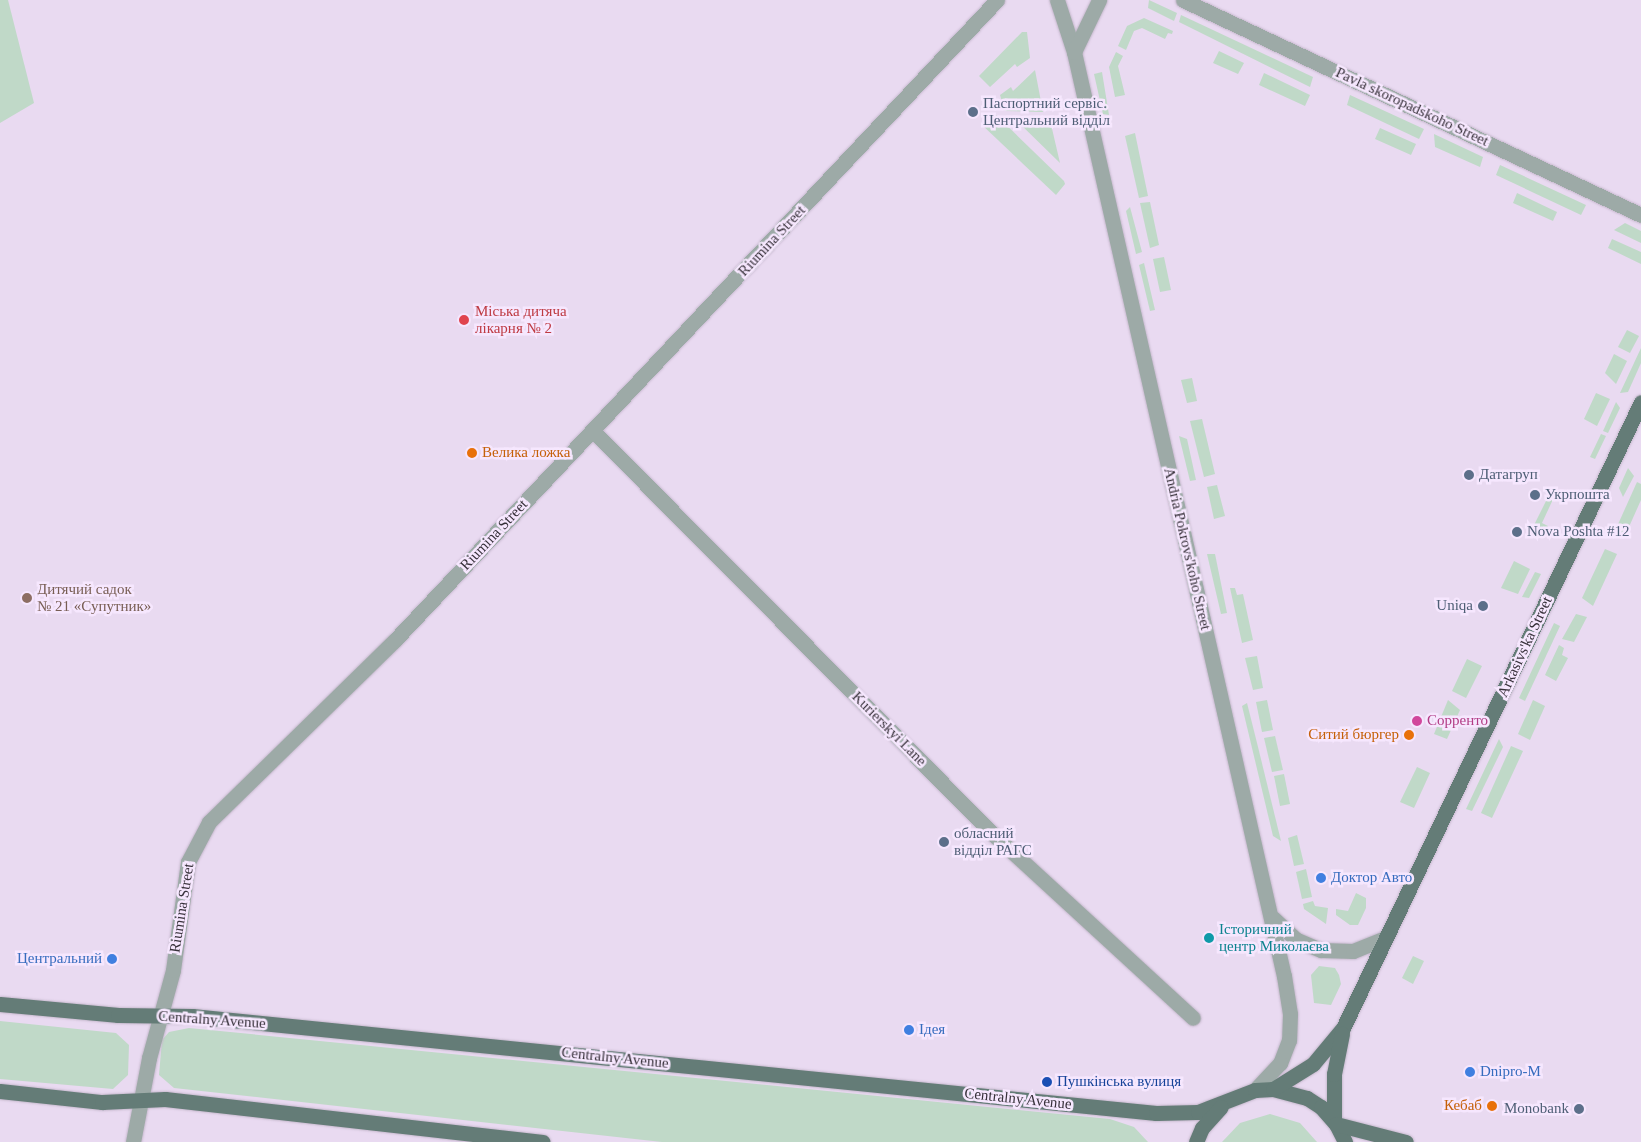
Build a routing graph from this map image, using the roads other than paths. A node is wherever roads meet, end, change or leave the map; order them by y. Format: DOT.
graph roads {
  1 [pos="997,0"];
  2 [pos="1057,0"];
  3 [pos="1100,0"];
  4 [pos="1183,0"];
  5 [pos="1074,52"];
  6 [pos="1641,214"];
  7 [pos="1641,402"];
  8 [pos="592,431"];
  9 [pos="1273,918"];
  10 [pos="1386,938"];
  11 [pos="0,1004"];
  12 [pos="161,1016"];
  13 [pos="1193,1018"];
  14 [pos="1343,1028"];
  15 [pos="1273,1089"];
  16 [pos="1255,1090"];
  17 [pos="0,1091"];
  18 [pos="141,1100"];
  19 [pos="1228,1101"];
  20 [pos="1335,1122"];
  21 [pos="133,1142"];
  22 [pos="543,1142"];
  23 [pos="1196,1142"];
  24 [pos="1345,1142"];
  25 [pos="1406,1142"];
  1 -- 8 [label="street, Riumina Street"];
  2 -- 5 [label="street, Andria Pokrovs'koho Street"];
  3 -- 5 [label="street"];
  4 -- 6 [label="street, Pavla skoropadskoho Street"];
  5 -- 9 [label="street, Andria Pokrovs'koho Street"];
  7 -- 10 [label="main road, Arkasivs'ka Street"];
  8 -- 12 [label="street, Riumina Street"];
  8 -- 13 [label="street, Kurierskyi Lane"];
  9 -- 10 [label="street"];
  9 -- 16 [label="street, Andria Pokrovs'koho Street"];
  10 -- 14 [label="main road, Arkasivs'ka Street"];
  11 -- 12 [label="main road, Centralny Avenue"];
  12 -- 18 [label="street, Riumina Street"];
  12 -- 19 [label="main road, Centralny Avenue"];
  14 -- 15 [label="main road, Arkasivs'ka Street"];
  14 -- 20 [label="main road, Arkasivs'ka Street"];
  15 -- 16 [label="main road, Centralny Avenue"];
  15 -- 20 [label="main road"];
  16 -- 19 [label="main road, Centralny Avenue"];
  17 -- 18 [label="main road"];
  18 -- 21 [label="street, Riumina Street"];
  18 -- 22 [label="main road"];
  19 -- 23 [label="main road"];
  20 -- 24 [label="main road, Arkasivs'ka Street"];
  20 -- 25 [label="main road"];
}
